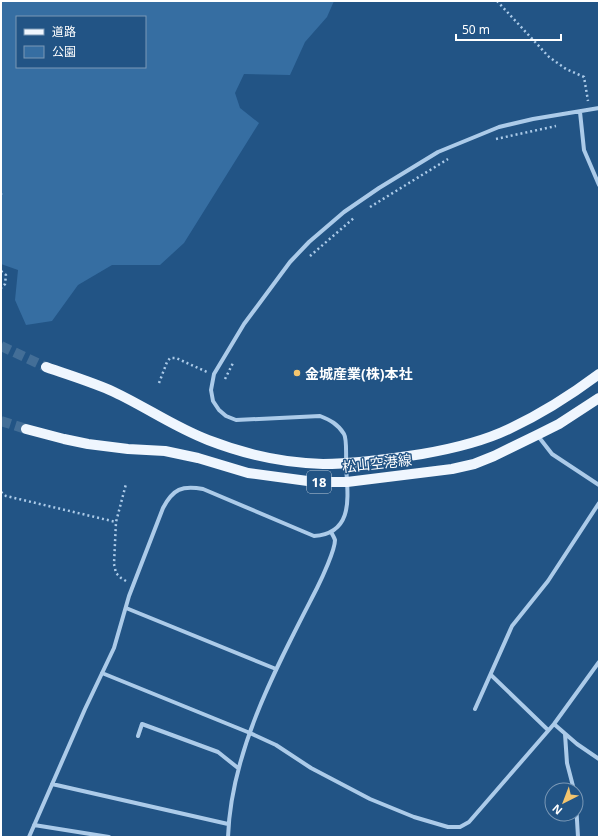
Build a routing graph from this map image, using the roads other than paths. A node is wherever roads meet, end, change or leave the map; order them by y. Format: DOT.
graph roads {
  1 [pos="599,108"];
  2 [pos="580,112"];
  3 [pos="599,185"];
  4 [pos="46,366"];
  5 [pos="599,374"];
  6 [pos="599,398"];
  7 [pos="26,429"];
  8 [pos="538,435"];
  9 [pos="346,463"];
  10 [pos="347,482"];
  11 [pos="599,485"];
  12 [pos="599,503"];
  13 [pos="331,532"];
  14 [pos="126,608"];
  15 [pos="599,662"];
  16 [pos="276,669"];
  17 [pos="102,673"];
  18 [pos="491,675"];
  19 [pos="475,709"];
  20 [pos="554,724"];
  21 [pos="548,730"];
  22 [pos="250,732"];
  23 [pos="565,734"];
  24 [pos="138,736"];
  25 [pos="599,759"];
  26 [pos="238,768"];
  27 [pos="572,782"];
  28 [pos="52,784"];
  29 [pos="577,822"];
  30 [pos="228,824"];
  31 [pos="34,825"];
  32 [pos="29,837"];
  33 [pos="109,837"];
  34 [pos="228,837"];
  35 [pos="578,837"];
  1 -- 2 [label="street"];
  2 -- 3 [label="street"];
  2 -- 9 [label="street"];
  4 -- 9 [label="main road, 松山空港線 / 18"];
  5 -- 9 [label="main road, 松山空港線 / 18"];
  6 -- 8 [label="main road, 松山空港線 / 18"];
  7 -- 10 [label="main road, 松山空港線 / 18"];
  8 -- 10 [label="main road, 松山空港線 / 18"];
  8 -- 11 [label="street"];
  9 -- 10 [label="street"];
  10 -- 13 [label="street"];
  12 -- 18 [label="street"];
  13 -- 14 [label="street"];
  13 -- 16 [label="street"];
  14 -- 16 [label="street"];
  14 -- 17 [label="street"];
  15 -- 20 [label="street"];
  16 -- 22 [label="street"];
  17 -- 22 [label="street"];
  17 -- 28 [label="street"];
  18 -- 19 [label="street"];
  18 -- 21 [label="street"];
  20 -- 21 [label="street"];
  20 -- 23 [label="street"];
  21 -- 22 [label="street"];
  22 -- 26 [label="street"];
  23 -- 25 [label="street"];
  23 -- 27 [label="street"];
  24 -- 26 [label="street"];
  26 -- 30 [label="street"];
  28 -- 30 [label="street"];
  28 -- 31 [label="street"];
  29 -- 35 [label="street"];
  30 -- 34 [label="street"];
  31 -- 32 [label="street"];
  31 -- 33 [label="street"];
}
